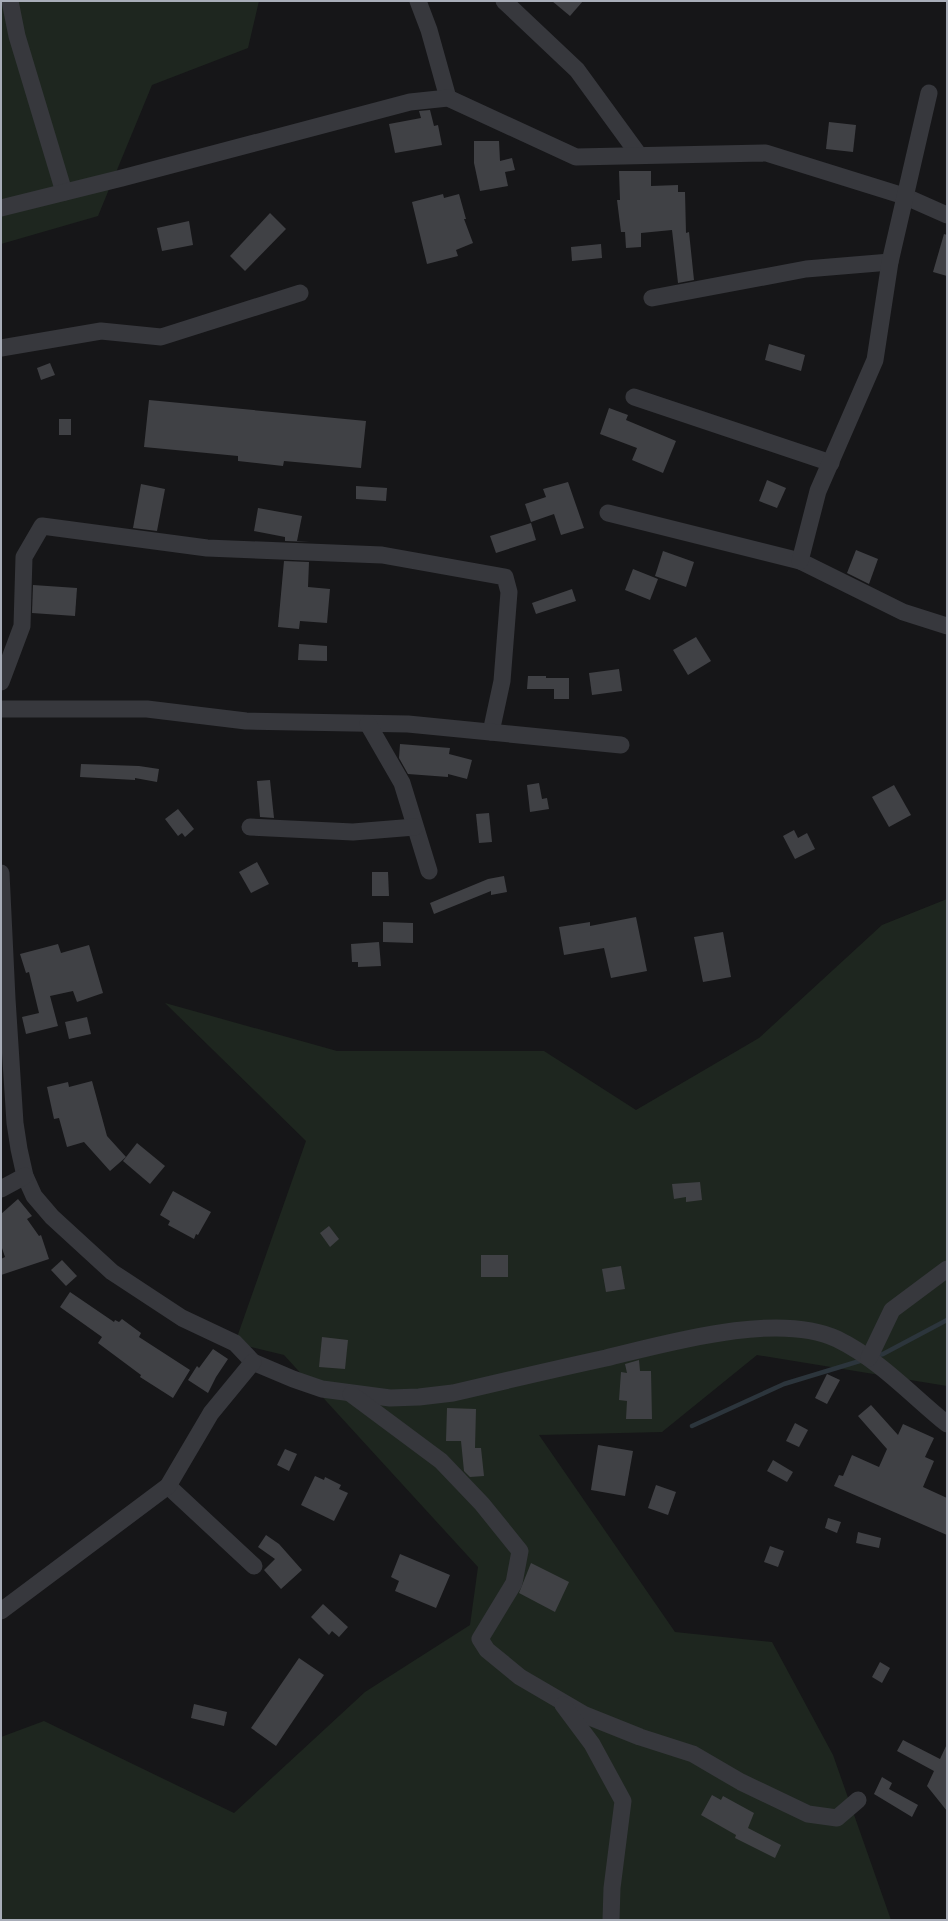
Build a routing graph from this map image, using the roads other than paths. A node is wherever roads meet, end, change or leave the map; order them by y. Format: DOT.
graph roads {
  1 [pos="10,1"];
  2 [pos="418,1"];
  3 [pos="504,1"];
  4 [pos="929,93"];
  5 [pos="448,98"];
  6 [pos="639,155"];
  7 [pos="64,192"];
  8 [pos="904,196"];
  9 [pos="1,208"];
  10 [pos="947,215"];
  11 [pos="890,262"];
  12 [pos="300,293"];
  13 [pos="652,298"];
  14 [pos="1,348"];
  15 [pos="634,396"];
  16 [pos="830,463"];
  17 [pos="608,513"];
  18 [pos="800,561"];
  19 [pos="947,626"];
  20 [pos="1,682"];
  21 [pos="1,709"];
  22 [pos="368,724"];
  23 [pos="491,732"];
  24 [pos="621,745"];
  25 [pos="250,827"];
  26 [pos="415,827"];
  27 [pos="429,871"];
  28 [pos="1,873"];
  29 [pos="25,1176"];
  30 [pos="1,1189"];
  31 [pos="947,1269"];
  32 [pos="869,1358"];
  33 [pos="253,1362"];
  34 [pos="350,1394"];
  35 [pos="947,1424"];
  36 [pos="168,1486"];
  37 [pos="254,1566"];
  38 [pos="1,1610"];
  39 [pos="559,1700"];
  40 [pos="858,1800"];
  41 [pos="611,1920"];
  1 -- 7 [label="street"];
  2 -- 5 [label="street"];
  3 -- 6 [label="street"];
  4 -- 8 [label="street"];
  5 -- 6 [label="street"];
  5 -- 7 [label="street"];
  6 -- 8 [label="street"];
  7 -- 9 [label="street"];
  8 -- 10 [label="street"];
  8 -- 11 [label="street"];
  11 -- 13 [label="street"];
  11 -- 16 [label="street"];
  12 -- 14 [label="street"];
  15 -- 16 [label="street"];
  16 -- 18 [label="street"];
  17 -- 18 [label="street"];
  18 -- 19 [label="street"];
  20 -- 23 [label="street"];
  21 -- 22 [label="street"];
  22 -- 23 [label="street"];
  22 -- 26 [label="street"];
  23 -- 24 [label="street"];
  25 -- 26 [label="street"];
  26 -- 27 [label="street"];
  28 -- 29 [label="street"];
  29 -- 30 [label="street"];
  29 -- 33 [label="street"];
  31 -- 32 [label="street"];
  32 -- 34 [label="street"];
  32 -- 35 [label="street"];
  33 -- 34 [label="street"];
  33 -- 36 [label="street"];
  34 -- 39 [label="street"];
  36 -- 37 [label="street"];
  36 -- 38 [label="street"];
  39 -- 40 [label="street"];
  39 -- 41 [label="street"];
}
